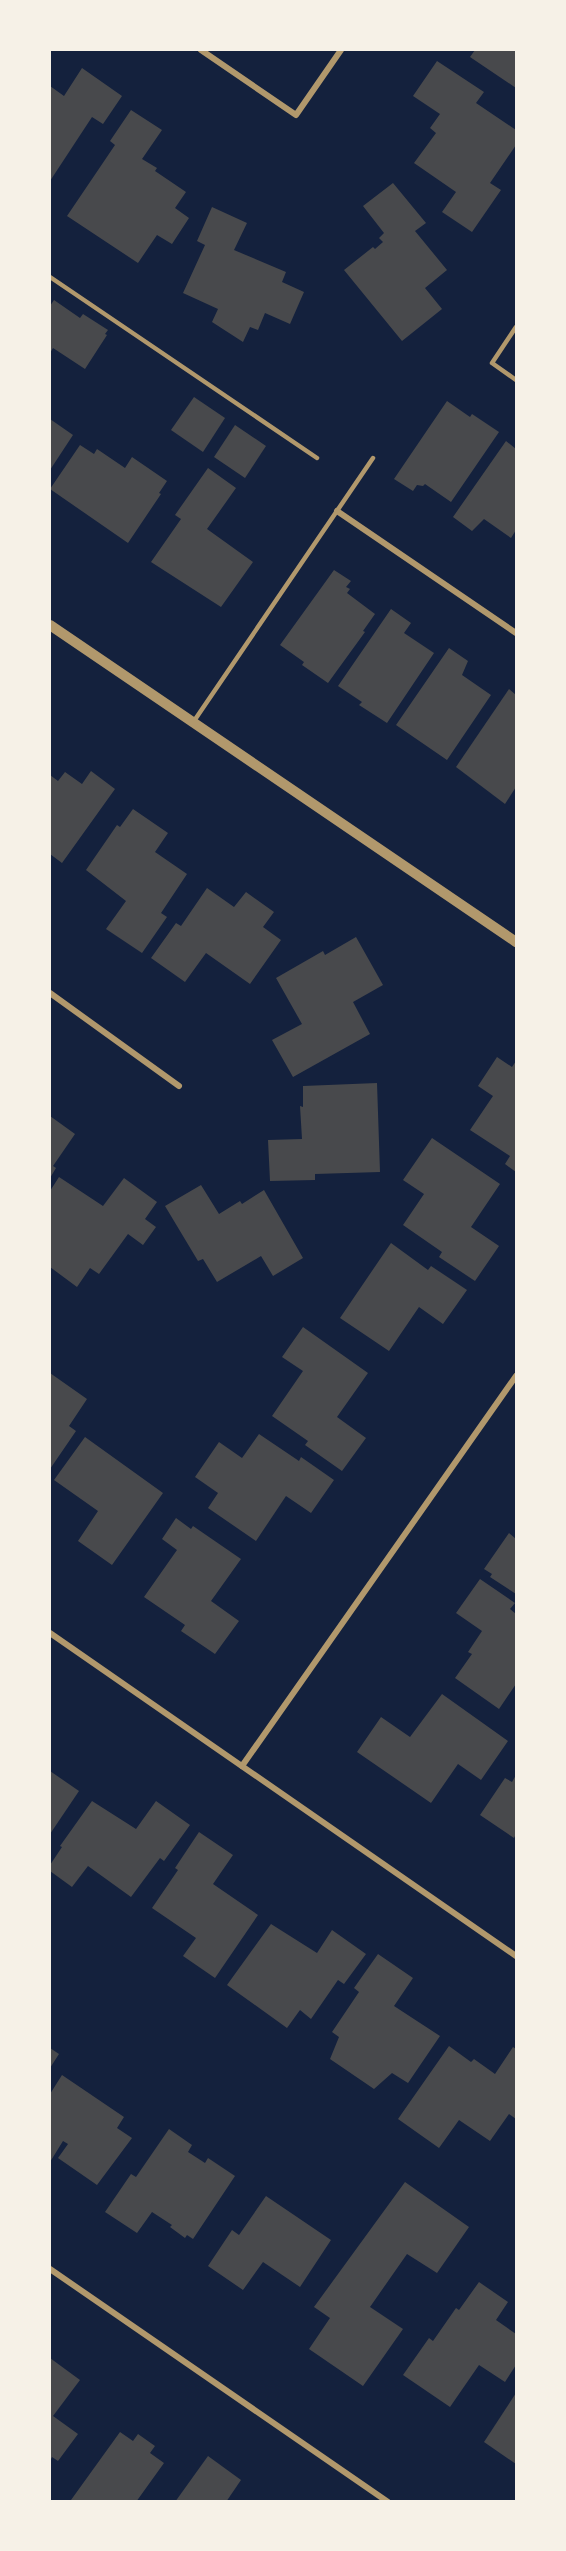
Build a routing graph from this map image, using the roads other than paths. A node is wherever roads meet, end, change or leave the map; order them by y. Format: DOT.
graph roads {
  1 [pos="201,50"];
  2 [pos="341,50"];
  3 [pos="50,277"];
  4 [pos="516,327"];
  5 [pos="516,380"];
  6 [pos="317,458"];
  7 [pos="373,458"];
  8 [pos="337,511"];
  9 [pos="50,625"];
  10 [pos="516,633"];
  11 [pos="193,723"];
  12 [pos="516,942"];
  13 [pos="50,993"];
  14 [pos="179,1086"];
  15 [pos="516,1376"];
  16 [pos="50,1633"];
  17 [pos="242,1766"];
  18 [pos="516,1956"];
  19 [pos="50,2269"];
  20 [pos="388,2502"];
  1 -- 2 [label="street"];
  3 -- 6 [label="lane"];
  4 -- 5 [label="lane"];
  7 -- 8 [label="lane"];
  8 -- 10 [label="street"];
  8 -- 11 [label="lane"];
  9 -- 11 [label="street"];
  11 -- 12 [label="street"];
  13 -- 14 [label="street"];
  15 -- 17 [label="street"];
  16 -- 17 [label="street"];
  17 -- 18 [label="street"];
  19 -- 20 [label="street"];
}
